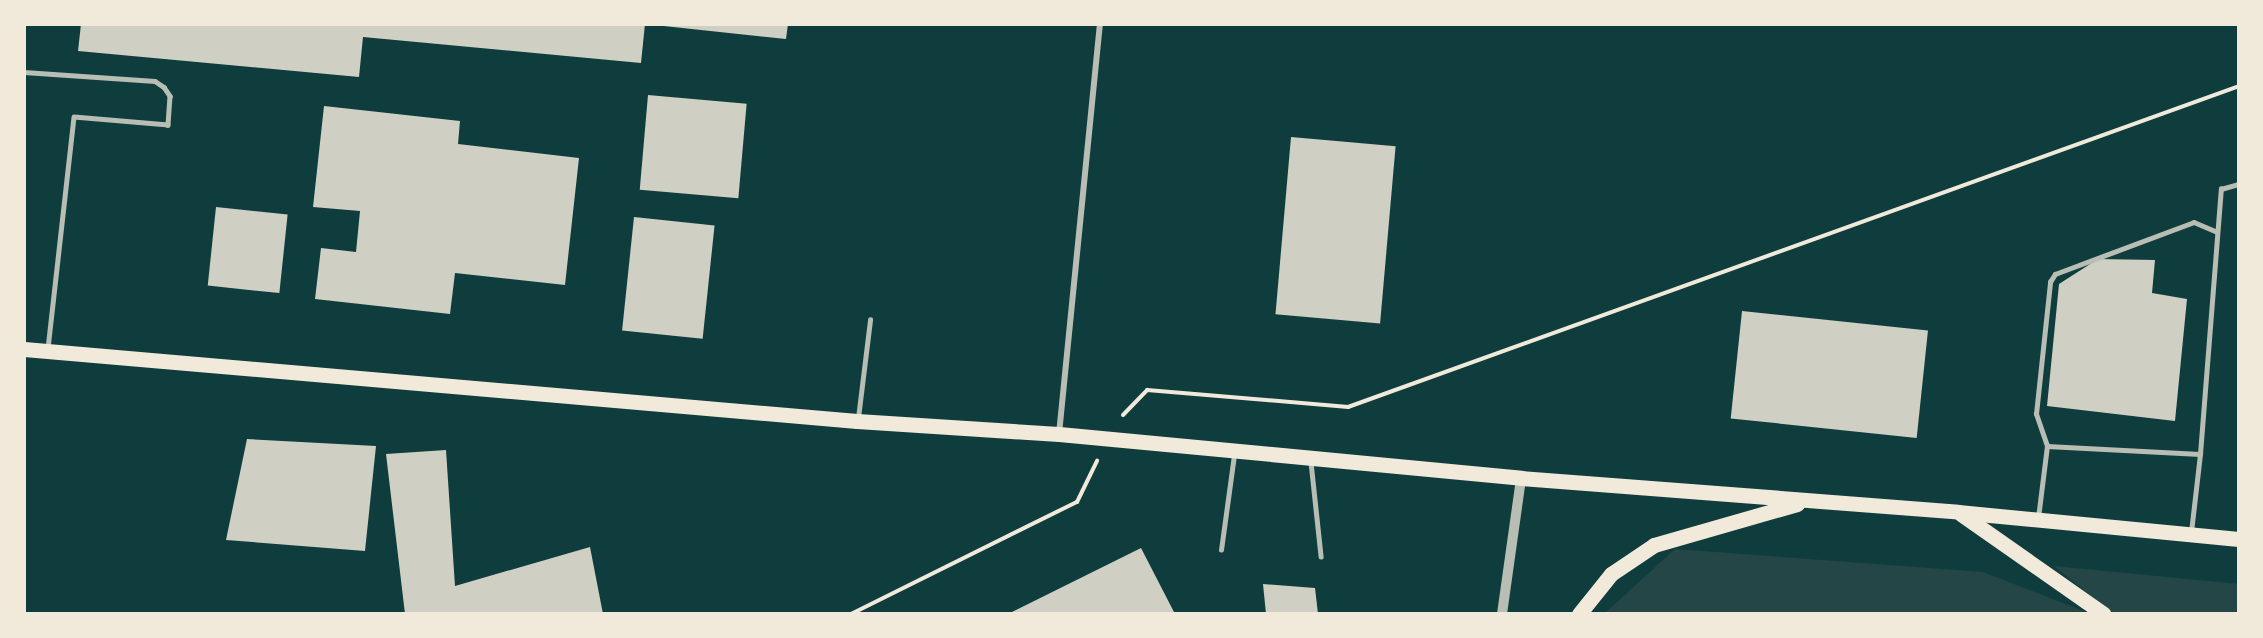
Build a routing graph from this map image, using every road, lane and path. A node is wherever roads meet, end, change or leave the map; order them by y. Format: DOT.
graph roads {
  1 [pos="1100,24"];
  2 [pos="24,72"];
  3 [pos="2239,86"];
  4 [pos="2239,184"];
  5 [pos="2217,232"];
  6 [pos="870,320"];
  7 [pos="24,349"];
  8 [pos="48,351"];
  9 [pos="857,421"];
  10 [pos="1059,434"];
  11 [pos="1107,440"];
  12 [pos="2047,446"];
  13 [pos="1234,452"];
  14 [pos="2200,454"];
  15 [pos="1311,459"];
  16 [pos="1521,478"];
  17 [pos="1807,501"];
  18 [pos="1958,512"];
  19 [pos="2038,520"];
  20 [pos="2191,534"];
  21 [pos="2239,538"];
  22 [pos="1221,550"];
  23 [pos="1321,556"];
  24 [pos="851,614"];
  25 [pos="1502,614"];
  26 [pos="1579,614"];
  27 [pos="2104,614"];
  1 -- 10 [label="street"];
  2 -- 8 [label="lane"];
  3 -- 11 [label="path"];
  4 -- 5 [label="lane"];
  5 -- 12 [label="lane"];
  5 -- 14 [label="lane"];
  6 -- 9 [label="lane"];
  7 -- 8 [label="main road"];
  8 -- 9 [label="main road"];
  9 -- 10 [label="main road"];
  10 -- 11 [label="main road"];
  11 -- 13 [label="main road"];
  11 -- 24 [label="path"];
  12 -- 14 [label="lane"];
  12 -- 19 [label="lane"];
  13 -- 15 [label="main road"];
  13 -- 22 [label="lane"];
  14 -- 20 [label="lane"];
  15 -- 16 [label="main road"];
  15 -- 23 [label="lane"];
  16 -- 17 [label="main road"];
  16 -- 25 [label="street"];
  17 -- 18 [label="main road"];
  17 -- 26 [label="main road"];
  18 -- 19 [label="main road"];
  18 -- 27 [label="main road"];
  19 -- 20 [label="main road"];
  20 -- 21 [label="main road"];
}
